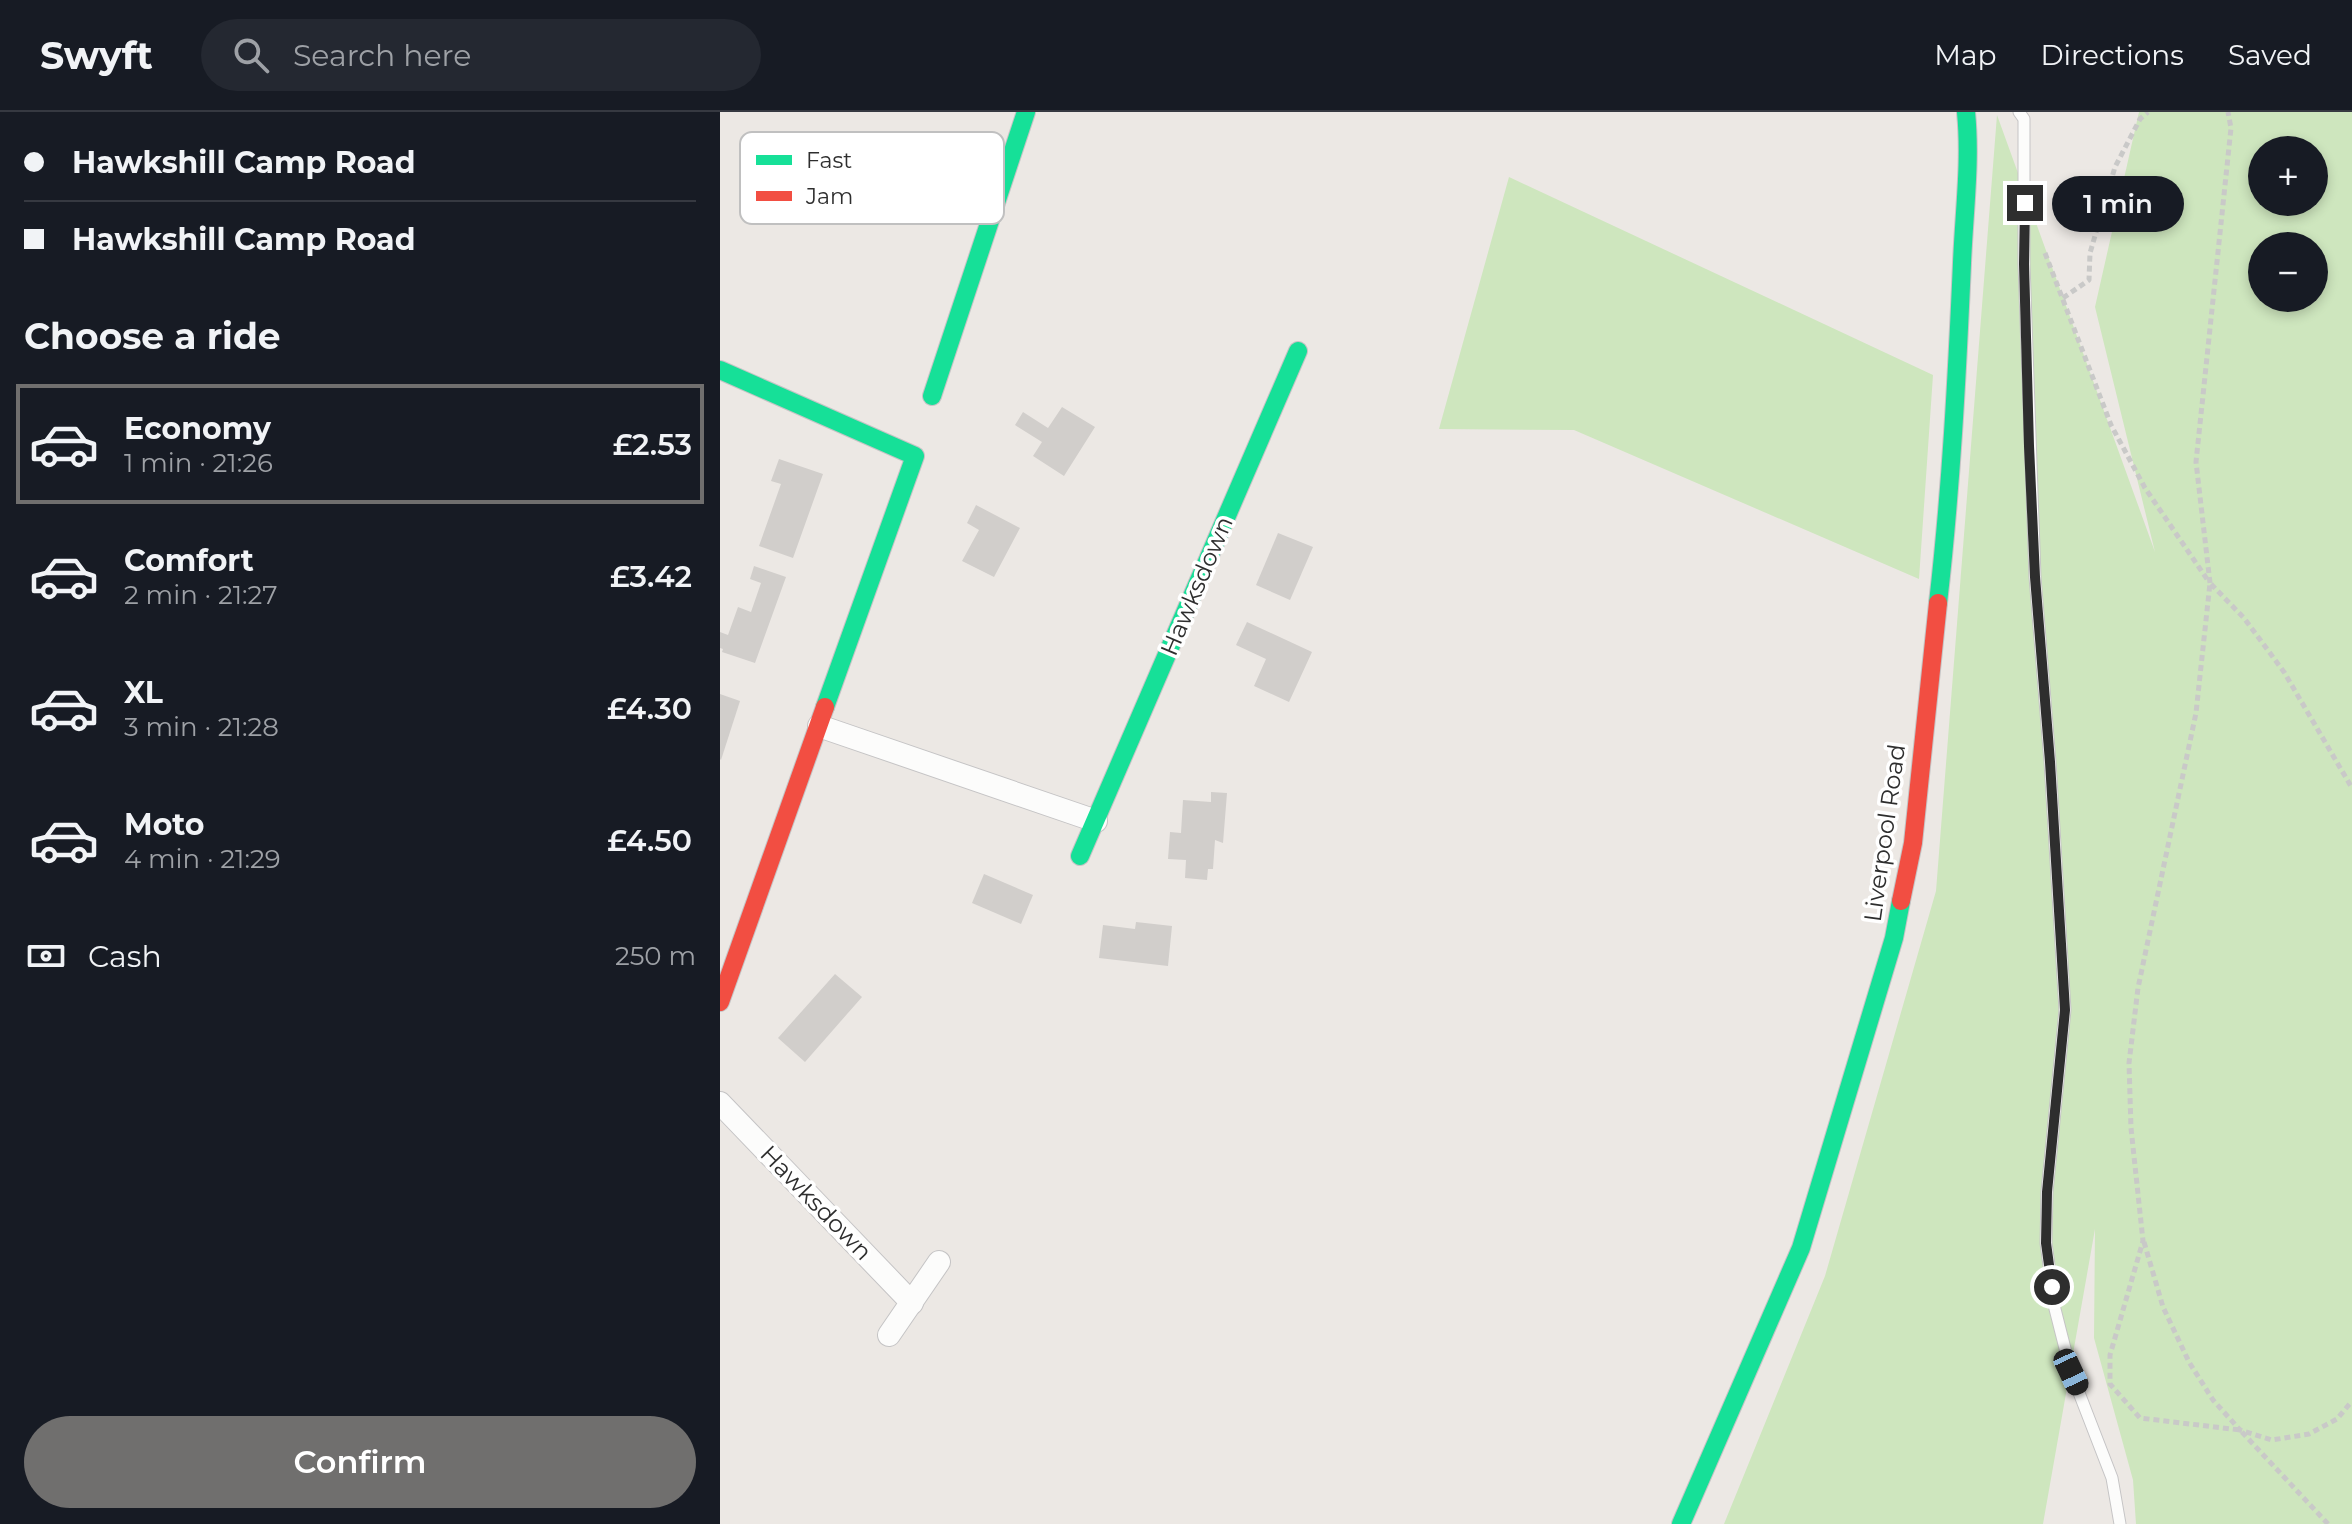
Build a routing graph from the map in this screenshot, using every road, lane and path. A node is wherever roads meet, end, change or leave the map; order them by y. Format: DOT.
graph roads {
  1 [pos="1026,112"];
  2 [pos="1966,112"];
  3 [pos="2019,112"];
  4 [pos="2148,112"];
  5 [pos="2228,112"];
  6 [pos="1004,178"];
  7 [pos="989,224"];
  8 [pos="1298,351"];
  9 [pos="720,370"];
  10 [pos="932,396"];
  11 [pos="2210,583"];
  12 [pos="819,726"];
  13 [pos="2352,788"];
  14 [pos="1096,821"];
  15 [pos="1080,856"];
  16 [pos="720,1002"];
  17 [pos="720,1103"];
  18 [pos="2143,1241"];
  19 [pos="939,1262"];
  20 [pos="912,1303"];
  21 [pos="889,1335"];
  22 [pos="2352,1401"];
  23 [pos="2240,1430"];
  24 [pos="1681,1524"];
  25 [pos="2120,1524"];
  26 [pos="2328,1524"];
  1 -- 6 [label="street"];
  2 -- 24 [label="street, Liverpool Road"];
  3 -- 25 [label="lane"];
  4 -- 11 [label="path"];
  5 -- 11 [label="path"];
  7 -- 10 [label="street"];
  8 -- 14 [label="street, Hawksdown"];
  9 -- 12 [label="street"];
  11 -- 13 [label="path"];
  11 -- 18 [label="path"];
  12 -- 14 [label="street"];
  12 -- 16 [label="street"];
  14 -- 15 [label="street, Hawksdown"];
  17 -- 20 [label="street, Hawksdown"];
  18 -- 23 [label="path"];
  18 -- 23 [label="path"];
  19 -- 20 [label="street"];
  20 -- 21 [label="street"];
  22 -- 23 [label="path"];
  23 -- 26 [label="path"];
}
